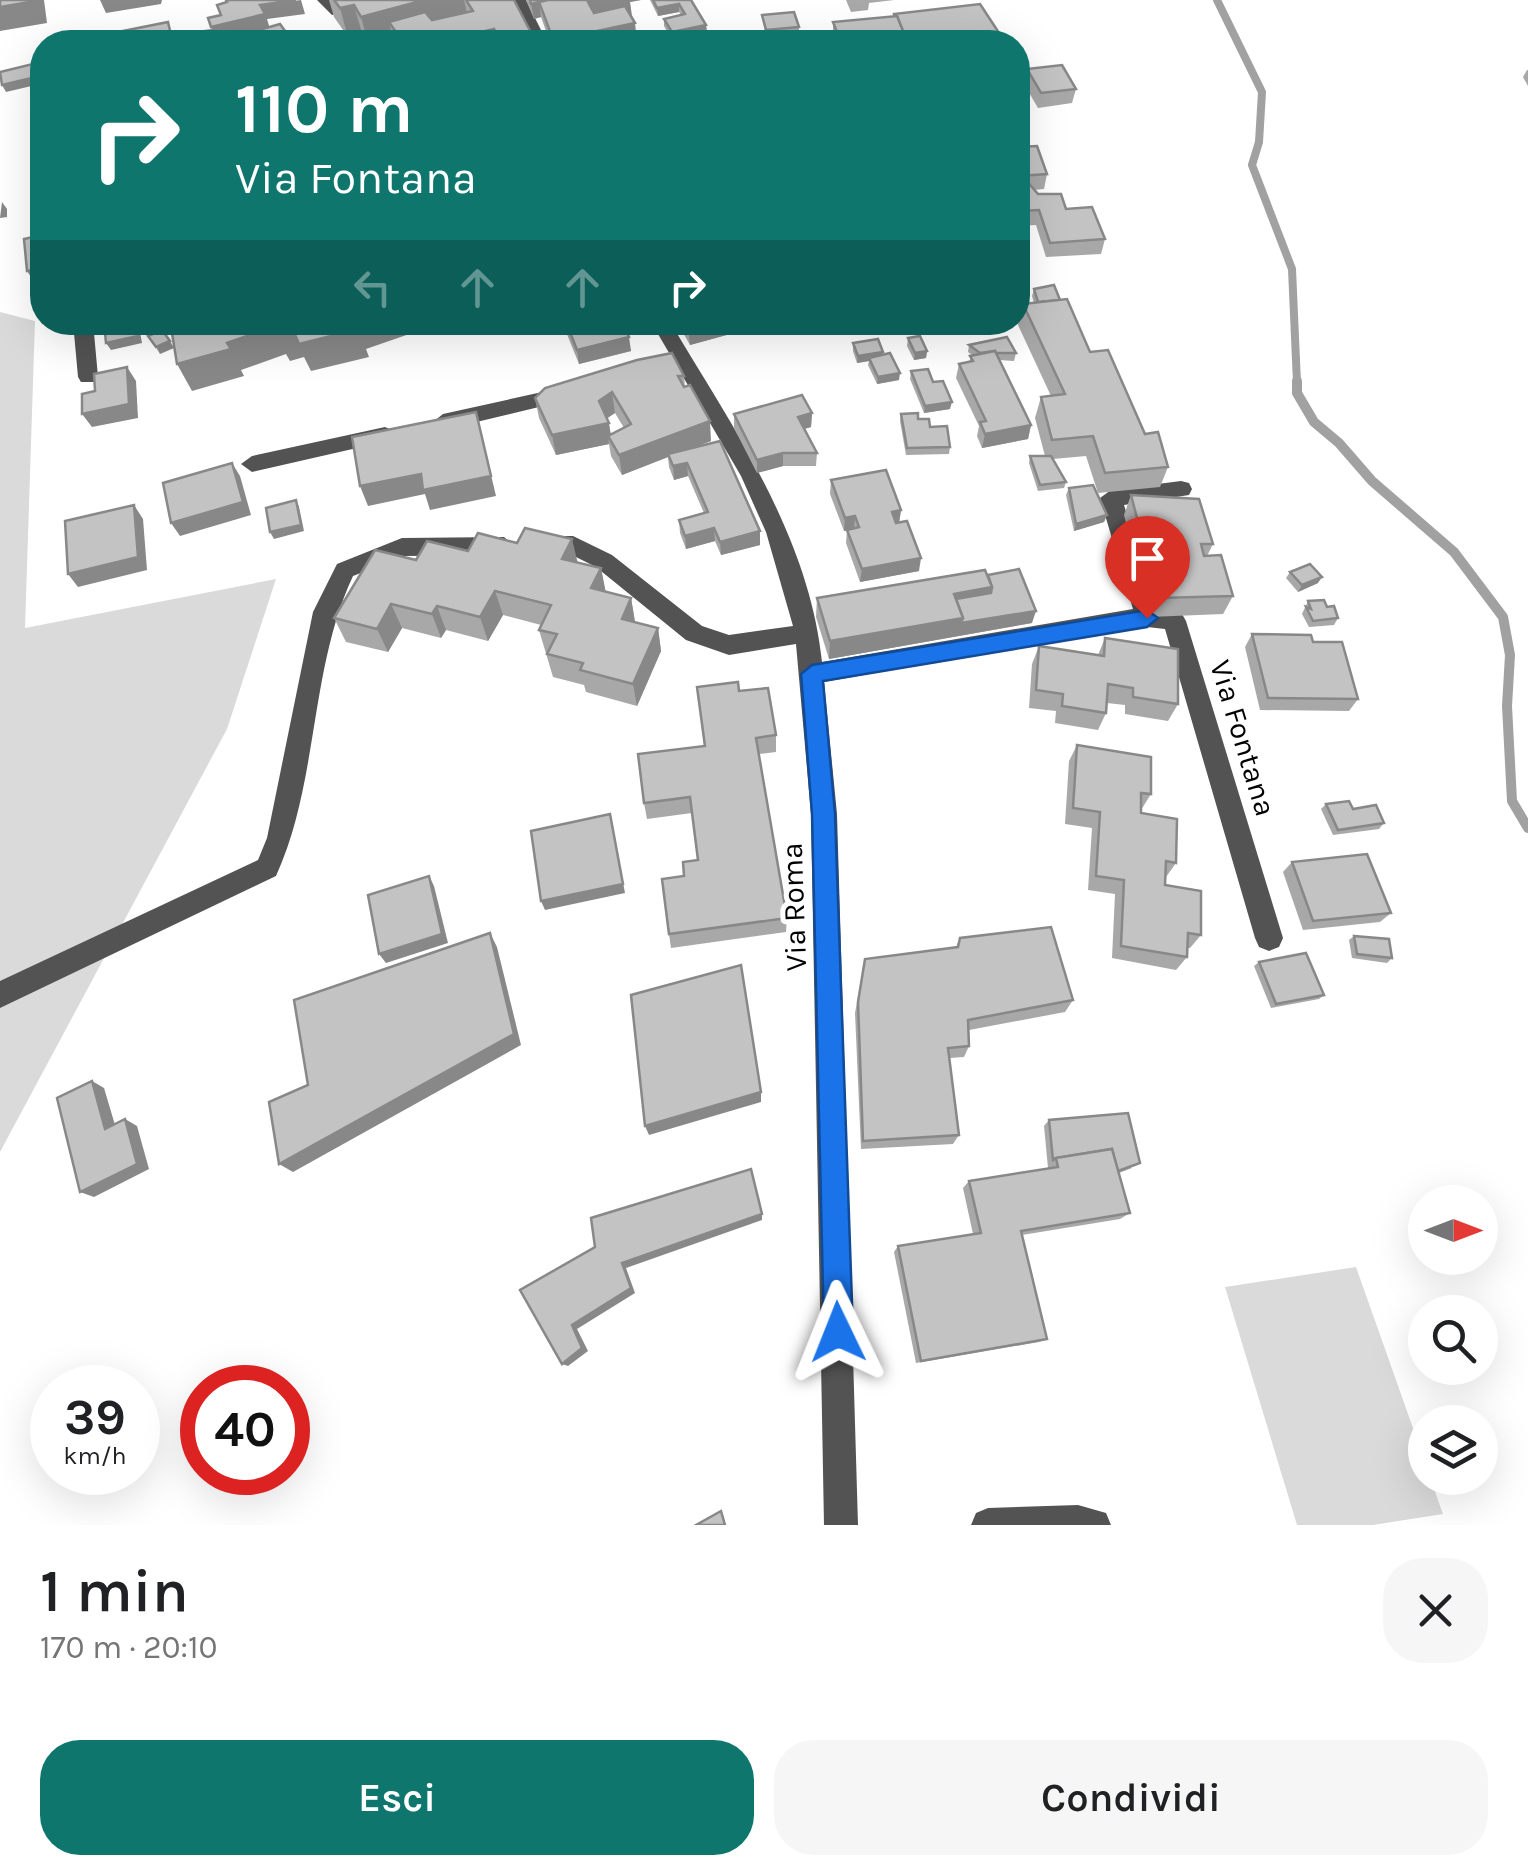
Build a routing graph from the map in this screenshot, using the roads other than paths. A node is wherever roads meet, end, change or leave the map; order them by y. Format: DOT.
graph roads {
  1 [pos="325,0"];
  2 [pos="376,0"];
  3 [pos="518,0"];
  4 [pos="532,30"];
  5 [pos="84,335"];
  6 [pos="665,335"];
  7 [pos="88,376"];
  8 [pos="579,390"];
  9 [pos="252,464"];
  10 [pos="1181,489"];
  11 [pos="1147,618"];
  12 [pos="807,633"];
  13 [pos="812,674"];
  14 [pos="1268,938"];
  15 [pos="0,995"];
  16 [pos="841,1525"];
  17 [pos="988,1525"];
  18 [pos="1094,1525"];
  1 -- 2 [label="street"];
  3 -- 4 [label="street"];
  5 -- 7 [label="street"];
  6 -- 12 [label="street, Via Roma"];
  8 -- 9 [label="street"];
  10 -- 11 [label="street"];
  11 -- 13 [label="street"];
  11 -- 14 [label="street, Via Fontana"];
  12 -- 13 [label="street, Via Roma"];
  12 -- 15 [label="street"];
  13 -- 16 [label="street, Via Roma"];
  17 -- 18 [label="street"];
}
